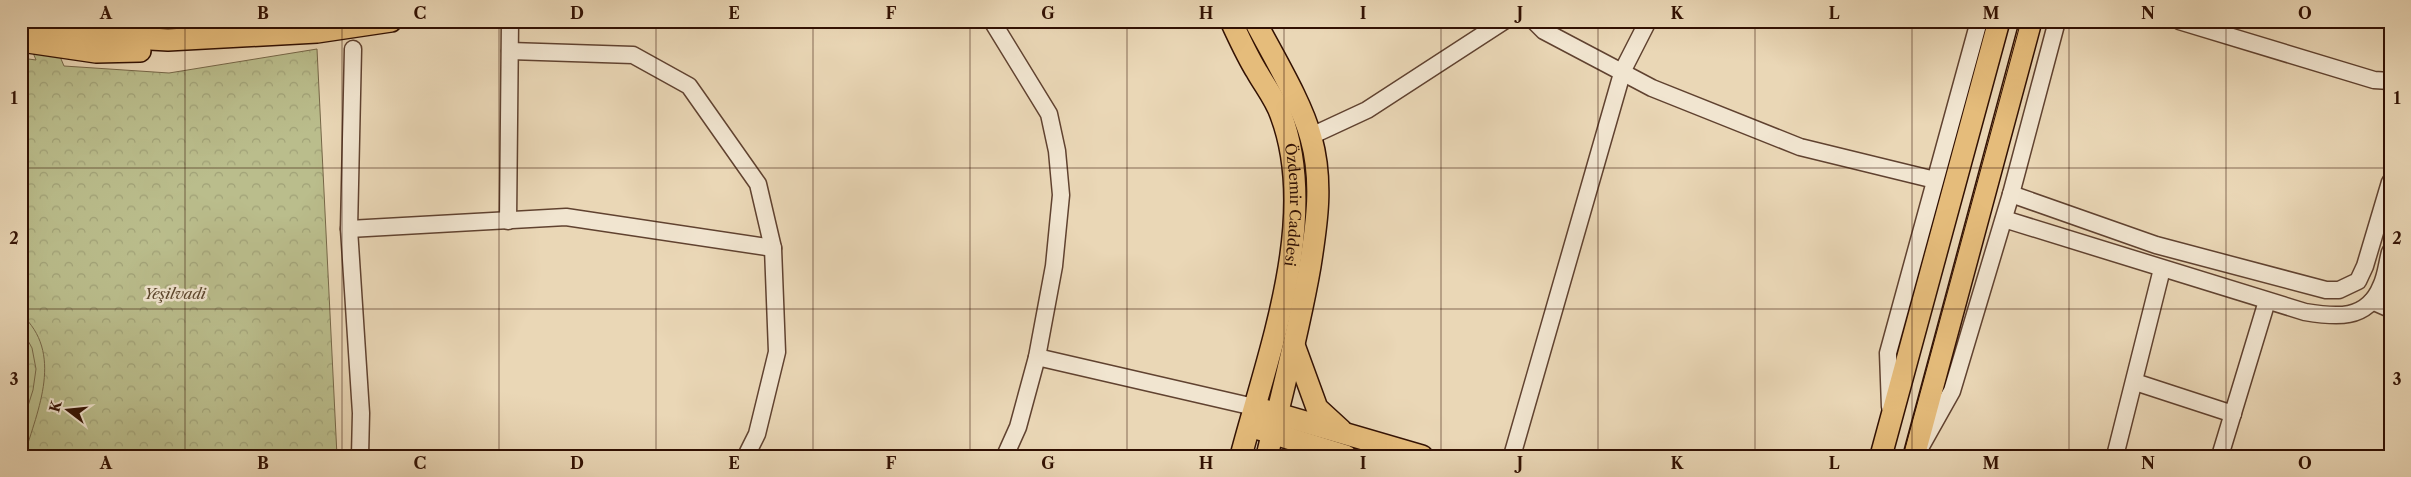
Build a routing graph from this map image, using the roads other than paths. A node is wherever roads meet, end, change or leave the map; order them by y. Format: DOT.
graph roads {
  1 [pos="391,21"];
  2 [pos="510,21"];
  3 [pos="992,21"];
  4 [pos="1231,21"];
  5 [pos="1255,21"];
  6 [pos="1504,21"];
  7 [pos="1534,21"];
  8 [pos="1648,21"];
  9 [pos="1979,21"];
  10 [pos="1999,21"];
  11 [pos="2030,21"];
  12 [pos="2057,21"];
  13 [pos="2179,21"];
  14 [pos="21,22"];
  15 [pos="277,34"];
  16 [pos="21,41"];
  17 [pos="353,49"];
  18 [pos="510,50"];
  19 [pos="1623,70"];
  20 [pos="2382,80"];
  21 [pos="2390,90"];
  22 [pos="1311,136"];
  23 [pos="1935,180"];
  24 [pos="2390,182"];
  25 [pos="2011,194"];
  26 [pos="2032,201"];
  27 [pos="2004,219"];
  28 [pos="508,221"];
  29 [pos="2024,225"];
  30 [pos="349,229"];
  31 [pos="773,248"];
  32 [pos="2390,252"];
  33 [pos="2162,269"];
  34 [pos="2267,300"];
  35 [pos="2372,301"];
  36 [pos="2390,309"];
  37 [pos="1294,345"];
  38 [pos="1038,357"];
  39 [pos="2135,382"];
  40 [pos="2233,414"];
  41 [pos="1251,417"];
  42 [pos="1890,422"];
  43 [pos="1275,423"];
  44 [pos="1343,431"];
  45 [pos="360,456"];
  46 [pos="746,456"];
  47 [pos="1005,456"];
  48 [pos="1241,456"];
  49 [pos="1267,456"];
  50 [pos="1346,456"];
  51 [pos="1422,456"];
  52 [pos="1512,456"];
  53 [pos="1881,456"];
  54 [pos="1914,456"];
  55 [pos="2115,456"];
  56 [pos="2220,456"];
  1 -- 15 [label="main road"];
  2 -- 18 [label="street"];
  3 -- 38 [label="street"];
  4 -- 41 [label="main road, Özdemir Caddesi"];
  5 -- 22 [label="main road, Özdemir Caddesi"];
  6 -- 22 [label="street"];
  7 -- 19 [label="street"];
  8 -- 19 [label="street"];
  9 -- 23 [label="street"];
  10 -- 42 [label="main road"];
  11 -- 54 [label="main road"];
  12 -- 25 [label="street"];
  13 -- 20 [label="street"];
  14 -- 15 [label="main road"];
  15 -- 16 [label="main road"];
  17 -- 30 [label="street"];
  18 -- 28 [label="street"];
  18 -- 31 [label="street"];
  19 -- 23 [label="street"];
  19 -- 52 [label="street"];
  20 -- 21 [label="street"];
  22 -- 37 [label="main road, Özdemir Caddesi"];
  23 -- 42 [label="street"];
  24 -- 26 [label="street"];
  25 -- 26 [label="street"];
  25 -- 27 [label="street"];
  26 -- 29 [label="street"];
  27 -- 29 [label="street"];
  27 -- 54 [label="street"];
  28 -- 30 [label="street"];
  28 -- 31 [label="street"];
  29 -- 33 [label="street"];
  30 -- 45 [label="street"];
  31 -- 46 [label="street"];
  32 -- 35 [label="street"];
  33 -- 34 [label="street"];
  33 -- 39 [label="street"];
  34 -- 35 [label="street"];
  34 -- 40 [label="street"];
  35 -- 36 [label="street"];
  37 -- 43 [label="main road, Özdemir Caddesi"];
  37 -- 44 [label="main road"];
  38 -- 41 [label="street"];
  38 -- 47 [label="street"];
  39 -- 40 [label="street"];
  39 -- 55 [label="street"];
  40 -- 56 [label="street"];
  41 -- 43 [label="main road"];
  41 -- 48 [label="main road, Özdemir Caddesi"];
  42 -- 53 [label="main road"];
  43 -- 44 [label="main road"];
  43 -- 49 [label="main road, Özdemir Caddesi"];
  43 -- 50 [label="main road"];
  44 -- 51 [label="main road"];
}
